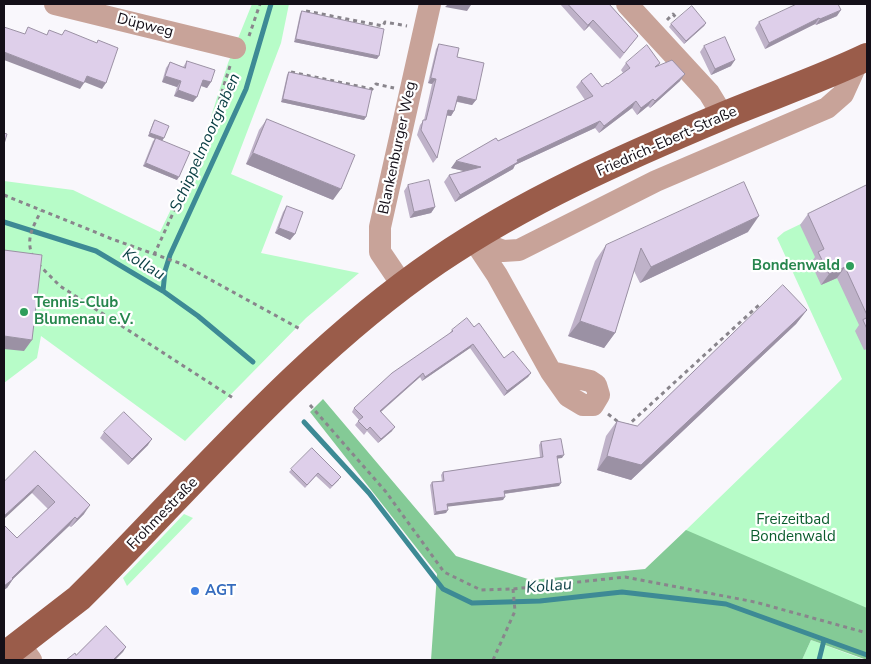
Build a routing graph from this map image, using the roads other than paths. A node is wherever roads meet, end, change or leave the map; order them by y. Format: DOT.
graph roads {
  1 [pos="55,4"];
  2 [pos="430,4"];
  3 [pos="627,4"];
  4 [pos="96,9"];
  5 [pos="235,48"];
  6 [pos="863,59"];
  7 [pos="723,116"];
  8 [pos="473,239"];
  9 [pos="403,286"];
  10 [pos="313,361"];
  11 [pos="594,405"];
  12 [pos="18,654"];
  1 -- 4 [label="street, Düpweg"];
  2 -- 9 [label="street, Blankenburger Weg"];
  3 -- 7 [label="street"];
  4 -- 5 [label="street, Düpweg"];
  6 -- 7 [label="main road, Friedrich-Ebert-Straße"];
  6 -- 8 [label="street"];
  7 -- 8 [label="main road, Friedrich-Ebert-Straße"];
  8 -- 9 [label="main road, Friedrich-Ebert-Straße"];
  8 -- 11 [label="street"];
  9 -- 10 [label="main road, Friedrich-Ebert-Straße"];
  10 -- 12 [label="main road, Frohmestraße"];
}
